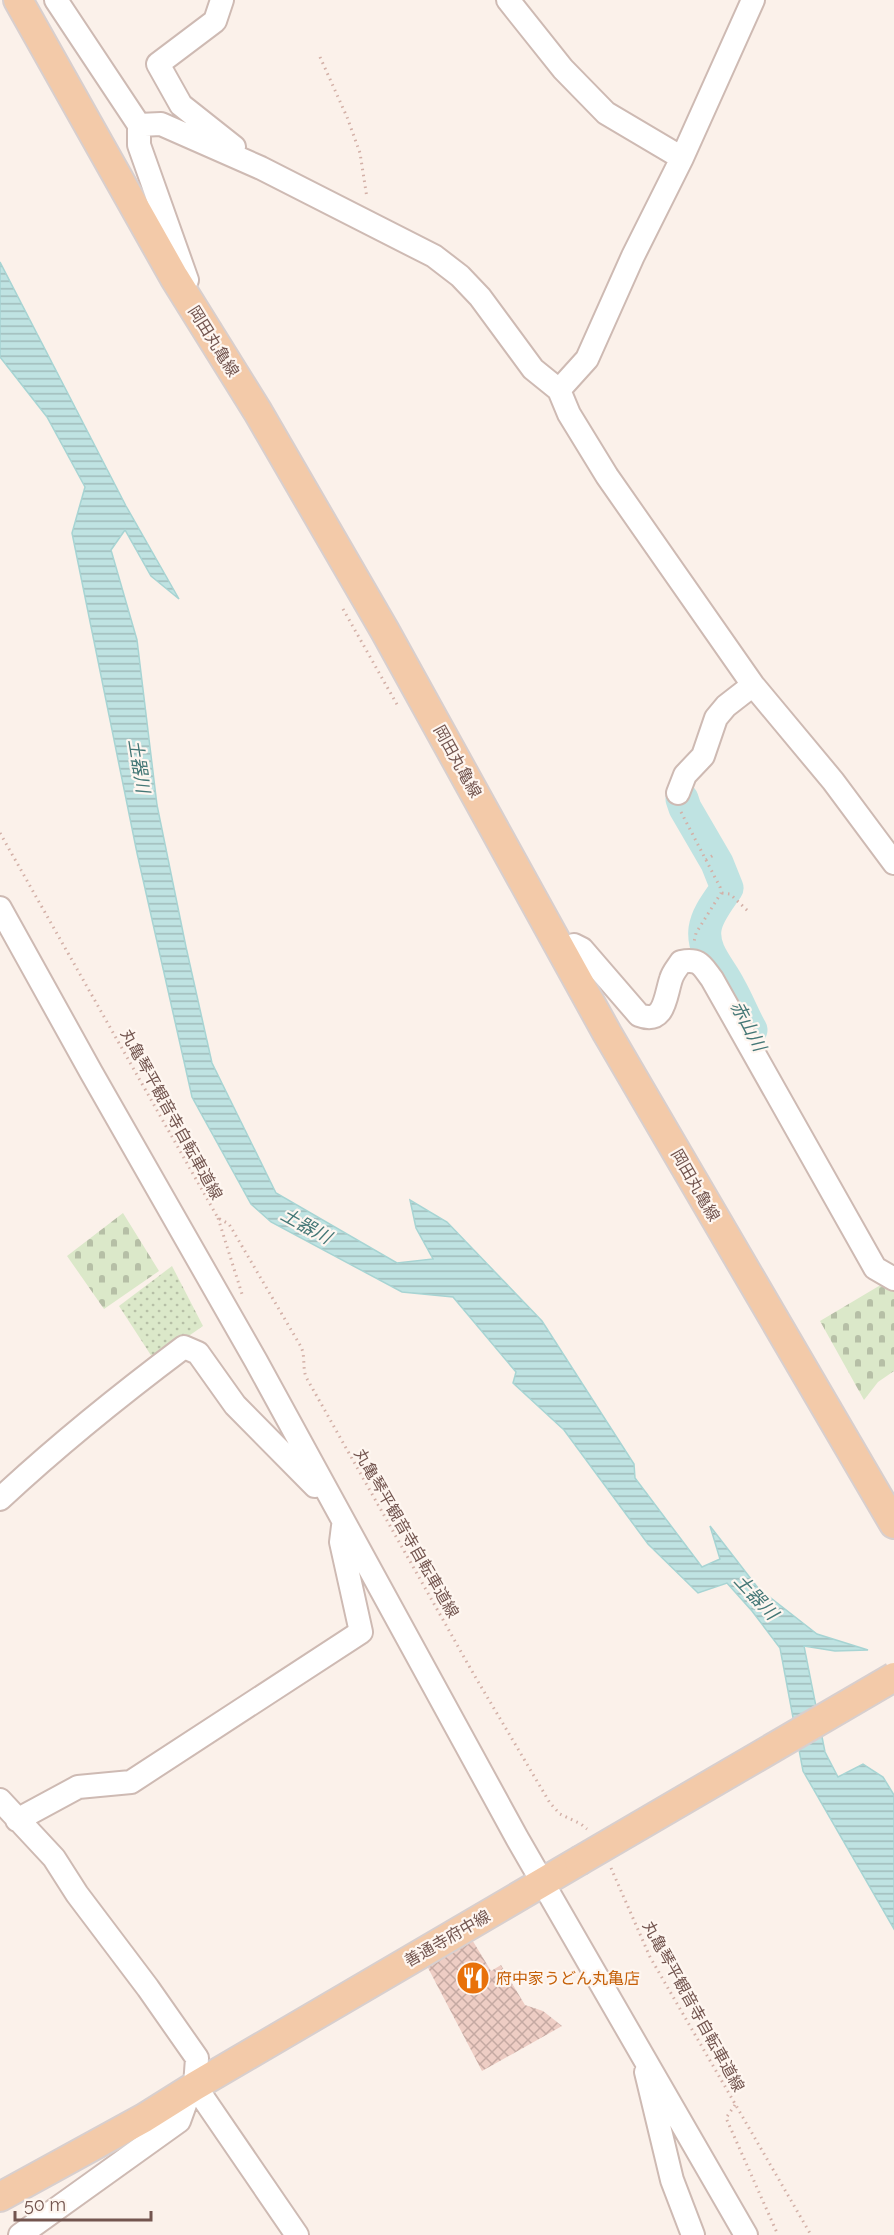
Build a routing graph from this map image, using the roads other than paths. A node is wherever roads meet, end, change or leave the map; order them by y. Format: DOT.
graph roads {
  1 [pos="18,0"];
  2 [pos="56,0"];
  3 [pos="222,0"];
  4 [pos="508,0"];
  5 [pos="753,0"];
  6 [pos="139,125"];
  7 [pos="682,158"];
  8 [pos="261,168"];
  9 [pos="200,319"];
  10 [pos="559,390"];
  11 [pos="753,685"];
  12 [pos="678,793"];
  13 [pos="894,862"];
  14 [pos="0,908"];
  15 [pos="563,951"];
  16 [pos="894,1279"];
  17 [pos="0,1499"];
  18 [pos="339,1513"];
  19 [pos="894,1524"];
  20 [pos="894,1677"];
  21 [pos="0,1800"];
  22 [pos="17,1820"];
  23 [pos="543,1880"];
  24 [pos="652,2068"];
  25 [pos="193,2087"];
  26 [pos="0,2197"];
  27 [pos="20,2235"];
  28 [pos="297,2235"];
  29 [pos="693,2235"];
  30 [pos="746,2235"];
  1 -- 9 [label="main road, 岡田丸亀線"];
  2 -- 6 [label="street"];
  3 -- 8 [label="street"];
  4 -- 7 [label="street"];
  5 -- 7 [label="street"];
  6 -- 8 [label="street"];
  6 -- 9 [label="street"];
  7 -- 10 [label="street"];
  8 -- 10 [label="street"];
  9 -- 15 [label="main road, 岡田丸亀線"];
  10 -- 11 [label="street"];
  11 -- 12 [label="street"];
  11 -- 13 [label="street"];
  14 -- 18 [label="street"];
  15 -- 16 [label="street"];
  15 -- 19 [label="main road, 岡田丸亀線"];
  17 -- 18 [label="street"];
  18 -- 22 [label="street"];
  18 -- 23 [label="street"];
  20 -- 23 [label="main road, 善通寺府中線, bridge"];
  21 -- 22 [label="street"];
  22 -- 25 [label="street"];
  23 -- 24 [label="street"];
  23 -- 25 [label="main road, 善通寺府中線"];
  24 -- 29 [label="street"];
  24 -- 30 [label="street"];
  25 -- 26 [label="main road, 善通寺府中線"];
  25 -- 27 [label="street"];
  25 -- 28 [label="street"];
}
